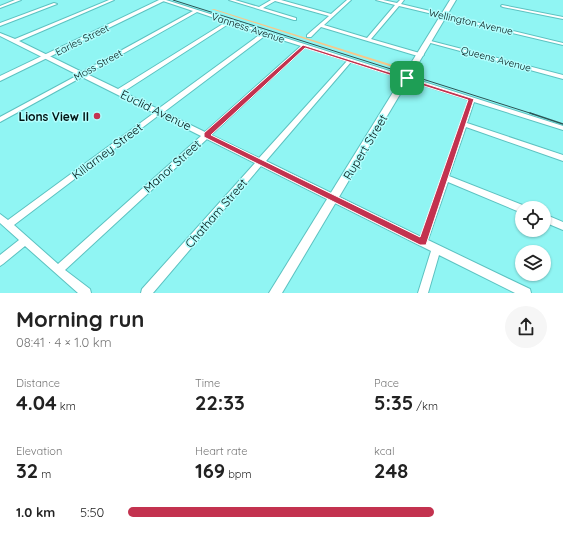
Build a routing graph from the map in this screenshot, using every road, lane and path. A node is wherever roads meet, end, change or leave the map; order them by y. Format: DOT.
graph roads {
  1 [pos="19,0"];
  2 [pos="112,0"];
  3 [pos="163,0"];
  4 [pos="231,0"];
  5 [pos="275,0"];
  6 [pos="349,0"];
  7 [pos="378,0"];
  8 [pos="402,0"];
  9 [pos="453,0"];
  10 [pos="55,4"];
  11 [pos="398,4"];
  12 [pos="503,6"];
  13 [pos="0,7"];
  14 [pos="261,8"];
  15 [pos="196,11"];
  16 [pos="332,15"];
  17 [pos="444,16"];
  18 [pos="294,18"];
  19 [pos="563,18"];
  20 [pos="229,22"];
  21 [pos="0,26"];
  22 [pos="321,26"];
  23 [pos="265,33"];
  24 [pos="0,34"];
  25 [pos="309,36"];
  26 [pos="368,39"];
  27 [pos="15,41"];
  28 [pos="430,41"];
  29 [pos="563,44"];
  30 [pos="304,46"];
  31 [pos="421,55"];
  32 [pos="46,57"];
  33 [pos="350,60"];
  34 [pos="82,74"];
  35 [pos="563,77"];
  36 [pos="407,78"];
  37 [pos="0,79"];
  38 [pos="118,92"];
  39 [pos="472,99"];
  40 [pos="159,112"];
  41 [pos="0,120"];
  42 [pos="464,124"];
  43 [pos="563,128"];
  44 [pos="207,135"];
  45 [pos="563,158"];
  46 [pos="261,162"];
  47 [pos="445,178"];
  48 [pos="334,198"];
  49 [pos="515,206"];
  50 [pos="0,218"];
  51 [pos="551,221"];
  52 [pos="8,225"];
  53 [pos="563,226"];
  54 [pos="25,241"];
  55 [pos="423,243"];
  56 [pos="436,249"];
  57 [pos="0,260"];
  58 [pos="58,270"];
  59 [pos="86,293"];
  60 [pos="146,293"];
  61 [pos="275,293"];
  62 [pos="423,293"];
  63 [pos="526,293"];
  1 -- 13 [label="street"];
  2 -- 27 [label="street"];
  3 -- 15 [label="street, Vanness Avenue"];
  3 -- 32 [label="street, Earles Street"];
  4 -- 14 [label="street"];
  5 -- 14 [label="street"];
  5 -- 16 [label="street"];
  6 -- 16 [label="street"];
  7 -- 11 [label="street, Wellington Avenue"];
  8 -- 11 [label="street"];
  9 -- 17 [label="street, Rupert Street"];
  10 -- 21 [label="street"];
  11 -- 17 [label="street, Wellington Avenue"];
  11 -- 26 [label="street"];
  12 -- 19 [label="street"];
  14 -- 18 [label="street"];
  15 -- 20 [label="street, Vanness Avenue"];
  15 -- 34 [label="street, Moss Street"];
  16 -- 22 [label="street"];
  17 -- 28 [label="street, Rupert Street"];
  17 -- 29 [label="street, Wellington Avenue"];
  20 -- 23 [label="street, Vanness Avenue"];
  20 -- 38 [label="street"];
  22 -- 25 [label="street"];
  22 -- 26 [label="street"];
  23 -- 30 [label="street, Vanness Avenue"];
  23 -- 40 [label="street, Killarney Street"];
  24 -- 27 [label="street, Euclid Avenue"];
  26 -- 31 [label="street"];
  27 -- 32 [label="street, Euclid Avenue"];
  28 -- 31 [label="street, Rupert Street"];
  28 -- 35 [label="street, Queens Avenue"];
  30 -- 33 [label="street, Vanness Avenue"];
  30 -- 44 [label="street, Manor Street"];
  31 -- 36 [label="street, Rupert Street"];
  32 -- 34 [label="street, Euclid Avenue"];
  32 -- 37 [label="street, Earles Street"];
  33 -- 36 [label="street, Vanness Avenue"];
  33 -- 46 [label="street, Chatham Street"];
  34 -- 38 [label="street, Euclid Avenue"];
  34 -- 41 [label="street, Moss Street"];
  36 -- 39 [label="street, Vanness Avenue"];
  36 -- 48 [label="street, Rupert Street"];
  38 -- 40 [label="street, Euclid Avenue"];
  39 -- 42 [label="street"];
  39 -- 43 [label="street, Vanness Avenue"];
  40 -- 44 [label="street, Euclid Avenue"];
  40 -- 52 [label="street, Killarney Street"];
  42 -- 45 [label="street"];
  42 -- 47 [label="street"];
  44 -- 46 [label="street, Euclid Avenue"];
  44 -- 58 [label="street, Manor Street"];
  46 -- 48 [label="street, Euclid Avenue"];
  46 -- 60 [label="street, Chatham Street"];
  47 -- 49 [label="street"];
  47 -- 55 [label="street"];
  48 -- 55 [label="street, Euclid Avenue"];
  48 -- 61 [label="street, Rupert Street"];
  50 -- 52 [label="street"];
  51 -- 53 [label="street"];
  52 -- 54 [label="street"];
  54 -- 57 [label="street"];
  54 -- 58 [label="street"];
  55 -- 56 [label="street, Euclid Avenue"];
  56 -- 62 [label="street"];
  56 -- 63 [label="street, Euclid Avenue"];
  58 -- 59 [label="street"];
}
